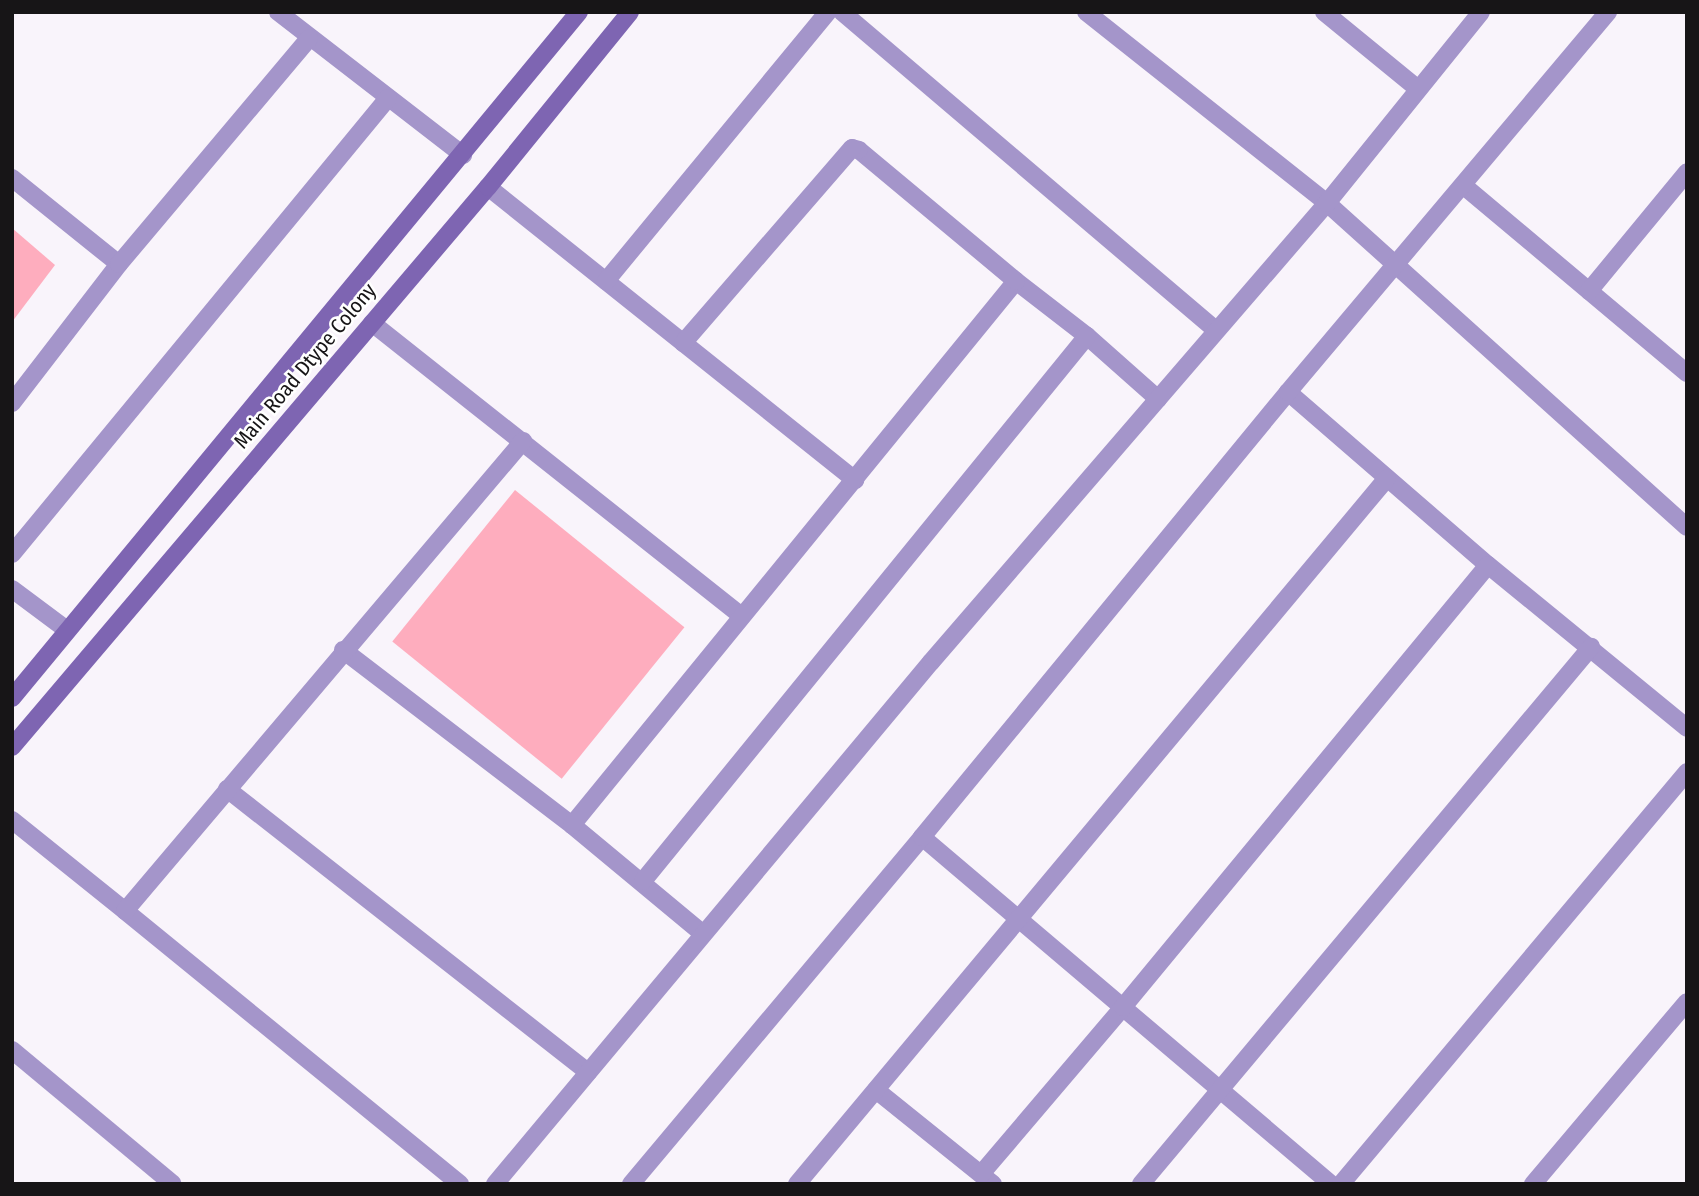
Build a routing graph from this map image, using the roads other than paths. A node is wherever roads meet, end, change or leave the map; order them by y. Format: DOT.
graph roads {
  1 [pos="278,12"];
  2 [pos="579,12"];
  3 [pos="630,12"];
  4 [pos="828,12"];
  5 [pos="842,12"];
  6 [pos="1086,12"];
  7 [pos="1324,12"];
  8 [pos="1608,12"];
  9 [pos="1474,15"];
  10 [pos="310,38"];
  11 [pos="1417,88"];
  12 [pos="388,99"];
  13 [pos="463,155"];
  14 [pos="1687,172"];
  15 [pos="12,177"];
  16 [pos="1464,186"];
  17 [pos="488,187"];
  18 [pos="1327,203"];
  19 [pos="119,264"];
  20 [pos="1394,267"];
  21 [pos="606,281"];
  22 [pos="1016,281"];
  23 [pos="1590,291"];
  24 [pos="372,323"];
  25 [pos="1216,330"];
  26 [pos="1087,336"];
  27 [pos="683,343"];
  28 [pos="1686,370"];
  29 [pos="1288,392"];
  30 [pos="1158,399"];
  31 [pos="12,403"];
  32 [pos="523,442"];
  33 [pos="1387,478"];
  34 [pos="855,480"];
  35 [pos="1687,527"];
  36 [pos="12,554"];
  37 [pos="1488,565"];
  38 [pos="12,589"];
  39 [pos="742,616"];
  40 [pos="67,630"];
  41 [pos="1591,647"];
  42 [pos="343,650"];
  43 [pos="12,698"];
  44 [pos="1687,728"];
  45 [pos="12,747"];
  46 [pos="1687,772"];
  47 [pos="227,789"];
  48 [pos="12,820"];
  49 [pos="572,825"];
  50 [pos="922,837"];
  51 [pos="643,881"];
  52 [pos="125,911"];
  53 [pos="1019,919"];
  54 [pos="702,933"];
  55 [pos="1687,1002"];
  56 [pos="1123,1007"];
  57 [pos="13,1053"];
  58 [pos="588,1072"];
  59 [pos="876,1090"];
  60 [pos="1220,1090"];
  61 [pos="987,1179"];
  62 [pos="173,1184"];
  63 [pos="460,1184"];
  64 [pos="495,1184"];
  65 [pos="631,1184"];
  66 [pos="797,1184"];
  67 [pos="1142,1184"];
  68 [pos="1331,1184"];
  69 [pos="1341,1184"];
  70 [pos="1533,1184"];
  1 -- 10 [label="street"];
  2 -- 13 [label="main road, Main Road Dtype Colony"];
  3 -- 17 [label="main road, Main Road Dtype Colony"];
  4 -- 21 [label="street"];
  5 -- 25 [label="street"];
  6 -- 18 [label="street"];
  7 -- 11 [label="street"];
  8 -- 16 [label="street"];
  9 -- 11 [label="street"];
  10 -- 12 [label="street"];
  10 -- 19 [label="street"];
  11 -- 18 [label="street"];
  12 -- 13 [label="street"];
  12 -- 36 [label="street"];
  13 -- 40 [label="main road, Main Road Dtype Colony"];
  14 -- 23 [label="street"];
  15 -- 19 [label="street"];
  16 -- 20 [label="street"];
  16 -- 23 [label="street"];
  17 -- 21 [label="street"];
  17 -- 24 [label="main road, Main Road Dtype Colony"];
  18 -- 20 [label="street"];
  18 -- 25 [label="street"];
  19 -- 31 [label="street"];
  20 -- 29 [label="street"];
  20 -- 35 [label="street"];
  21 -- 27 [label="street"];
  22 -- 26 [label="street"];
  22 -- 27 [label="street"];
  22 -- 34 [label="street"];
  23 -- 28 [label="street"];
  24 -- 32 [label="street"];
  24 -- 45 [label="main road, Main Road Dtype Colony"];
  25 -- 30 [label="street"];
  26 -- 30 [label="street"];
  26 -- 51 [label="street"];
  27 -- 34 [label="street"];
  29 -- 33 [label="street"];
  29 -- 50 [label="street"];
  30 -- 54 [label="street"];
  32 -- 39 [label="street"];
  32 -- 42 [label="street"];
  33 -- 37 [label="street"];
  33 -- 53 [label="street"];
  34 -- 39 [label="street"];
  37 -- 41 [label="street"];
  37 -- 56 [label="street"];
  38 -- 40 [label="street"];
  39 -- 49 [label="street"];
  40 -- 43 [label="main road, Main Road Dtype Colony"];
  41 -- 44 [label="street"];
  41 -- 60 [label="street"];
  42 -- 47 [label="street"];
  42 -- 49 [label="street"];
  46 -- 69 [label="street"];
  47 -- 52 [label="street"];
  47 -- 58 [label="street"];
  48 -- 52 [label="street"];
  49 -- 51 [label="street"];
  50 -- 53 [label="street"];
  50 -- 65 [label="street"];
  51 -- 54 [label="street"];
  52 -- 63 [label="street"];
  53 -- 56 [label="street"];
  53 -- 59 [label="street"];
  54 -- 58 [label="street"];
  55 -- 70 [label="street"];
  56 -- 60 [label="street"];
  56 -- 61 [label="street"];
  57 -- 62 [label="street"];
  58 -- 64 [label="street"];
  59 -- 61 [label="street"];
  59 -- 66 [label="street"];
  60 -- 67 [label="street"];
  60 -- 68 [label="street"];
}
